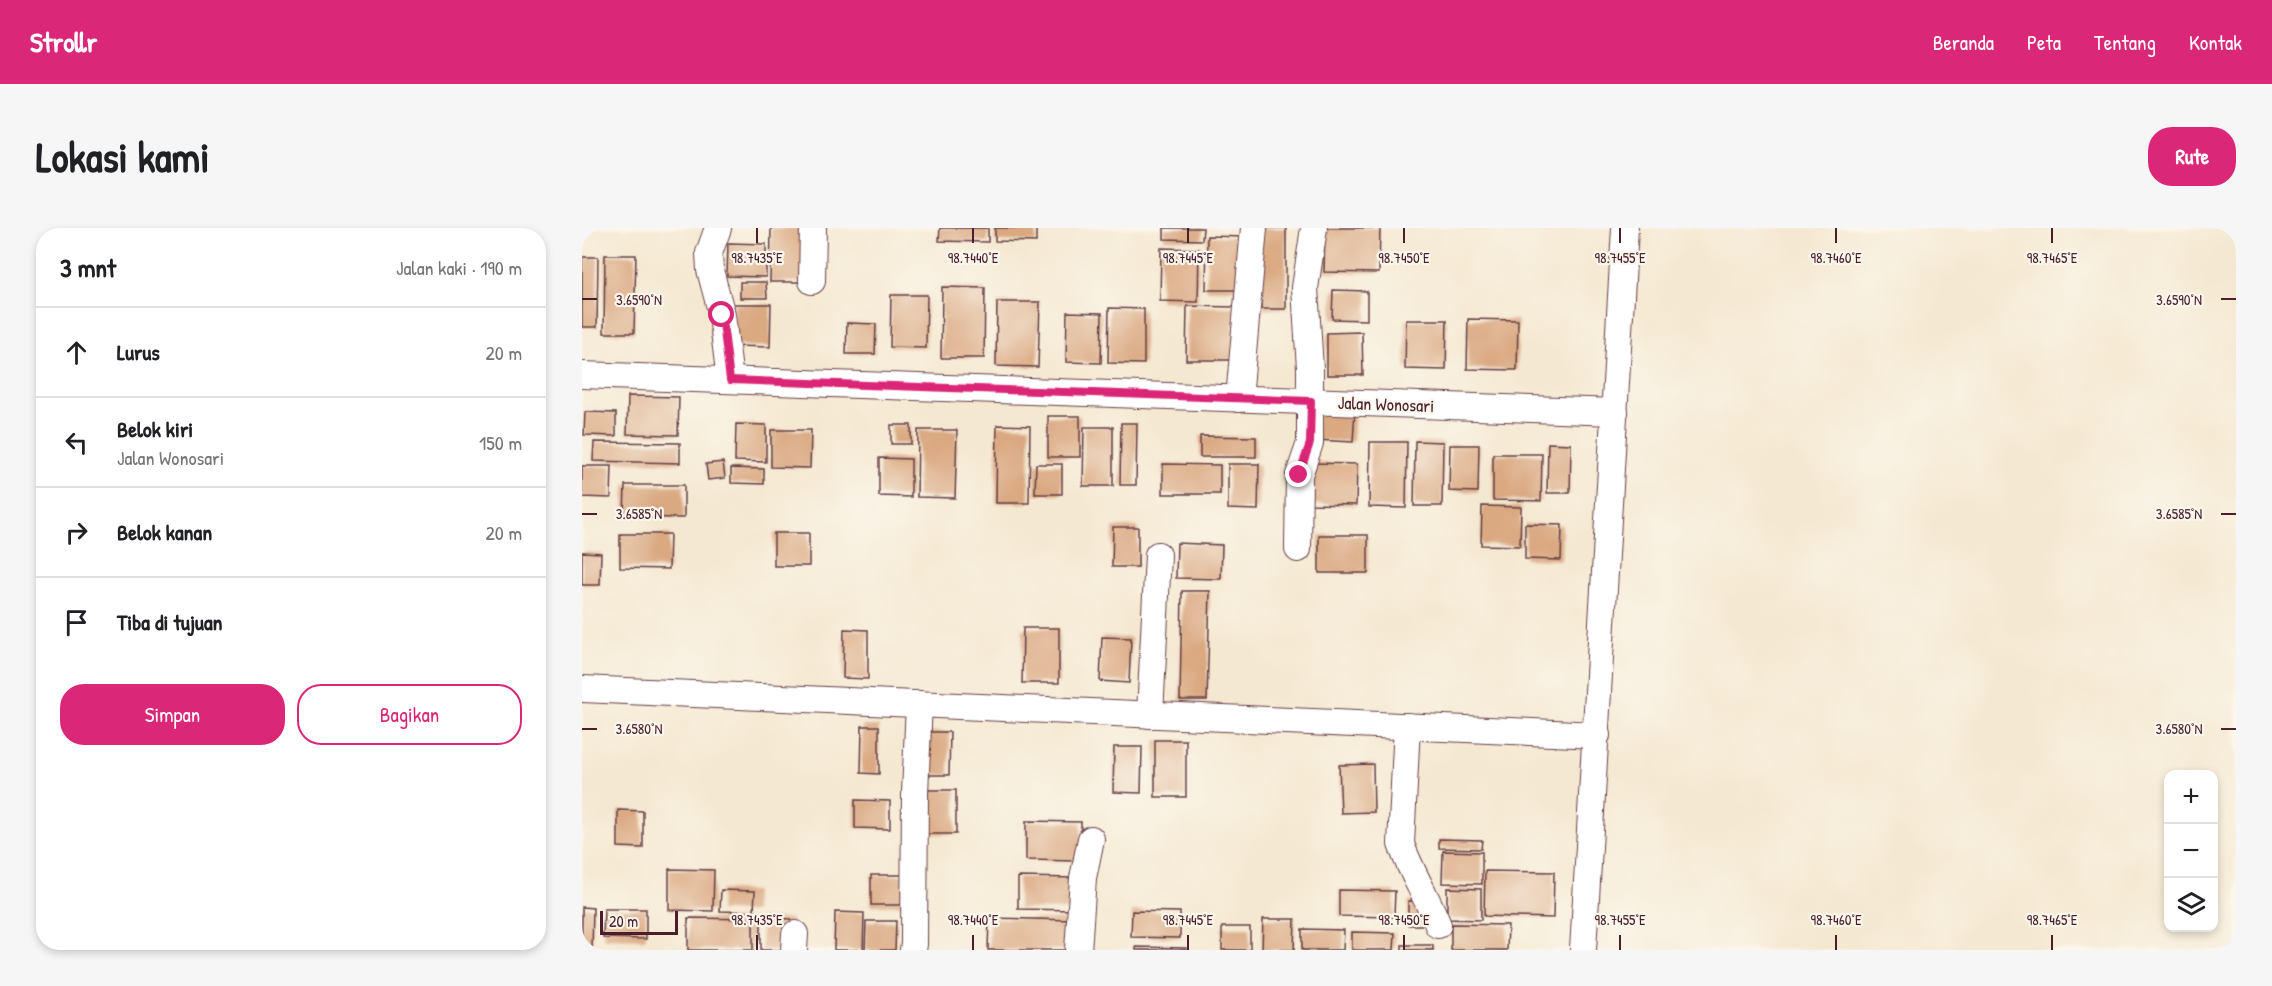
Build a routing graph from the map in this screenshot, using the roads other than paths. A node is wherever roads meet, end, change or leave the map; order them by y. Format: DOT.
graph roads {
  1 [pos="718,228"];
  2 [pos="813,228"];
  3 [pos="1254,228"];
  4 [pos="1314,228"];
  5 [pos="1625,228"];
  6 [pos="812,281"];
  7 [pos="582,375"];
  8 [pos="730,380"];
  9 [pos="1239,399"];
  10 [pos="1311,401"];
  11 [pos="1615,412"];
  12 [pos="1298,549"];
  13 [pos="1158,555"];
  14 [pos="582,689"];
  15 [pos="919,704"];
  16 [pos="1150,715"];
  17 [pos="1407,726"];
  18 [pos="1597,735"];
  19 [pos="1091,839"];
  20 [pos="1438,925"];
  21 [pos="913,950"];
  22 [pos="1078,950"];
  23 [pos="1583,950"];
  1 -- 8 [label="street"];
  2 -- 6 [label="street"];
  3 -- 9 [label="street"];
  4 -- 10 [label="street"];
  5 -- 11 [label="street"];
  7 -- 8 [label="street, Jalan Wonosari"];
  8 -- 9 [label="street, Jalan Wonosari"];
  9 -- 10 [label="street, Jalan Wonosari"];
  10 -- 11 [label="street, Jalan Wonosari"];
  10 -- 12 [label="street"];
  11 -- 18 [label="street"];
  13 -- 16 [label="street"];
  14 -- 15 [label="street"];
  15 -- 16 [label="street"];
  15 -- 21 [label="street"];
  16 -- 17 [label="street"];
  17 -- 18 [label="street"];
  17 -- 20 [label="street"];
  18 -- 23 [label="street"];
  19 -- 22 [label="street"];
}
